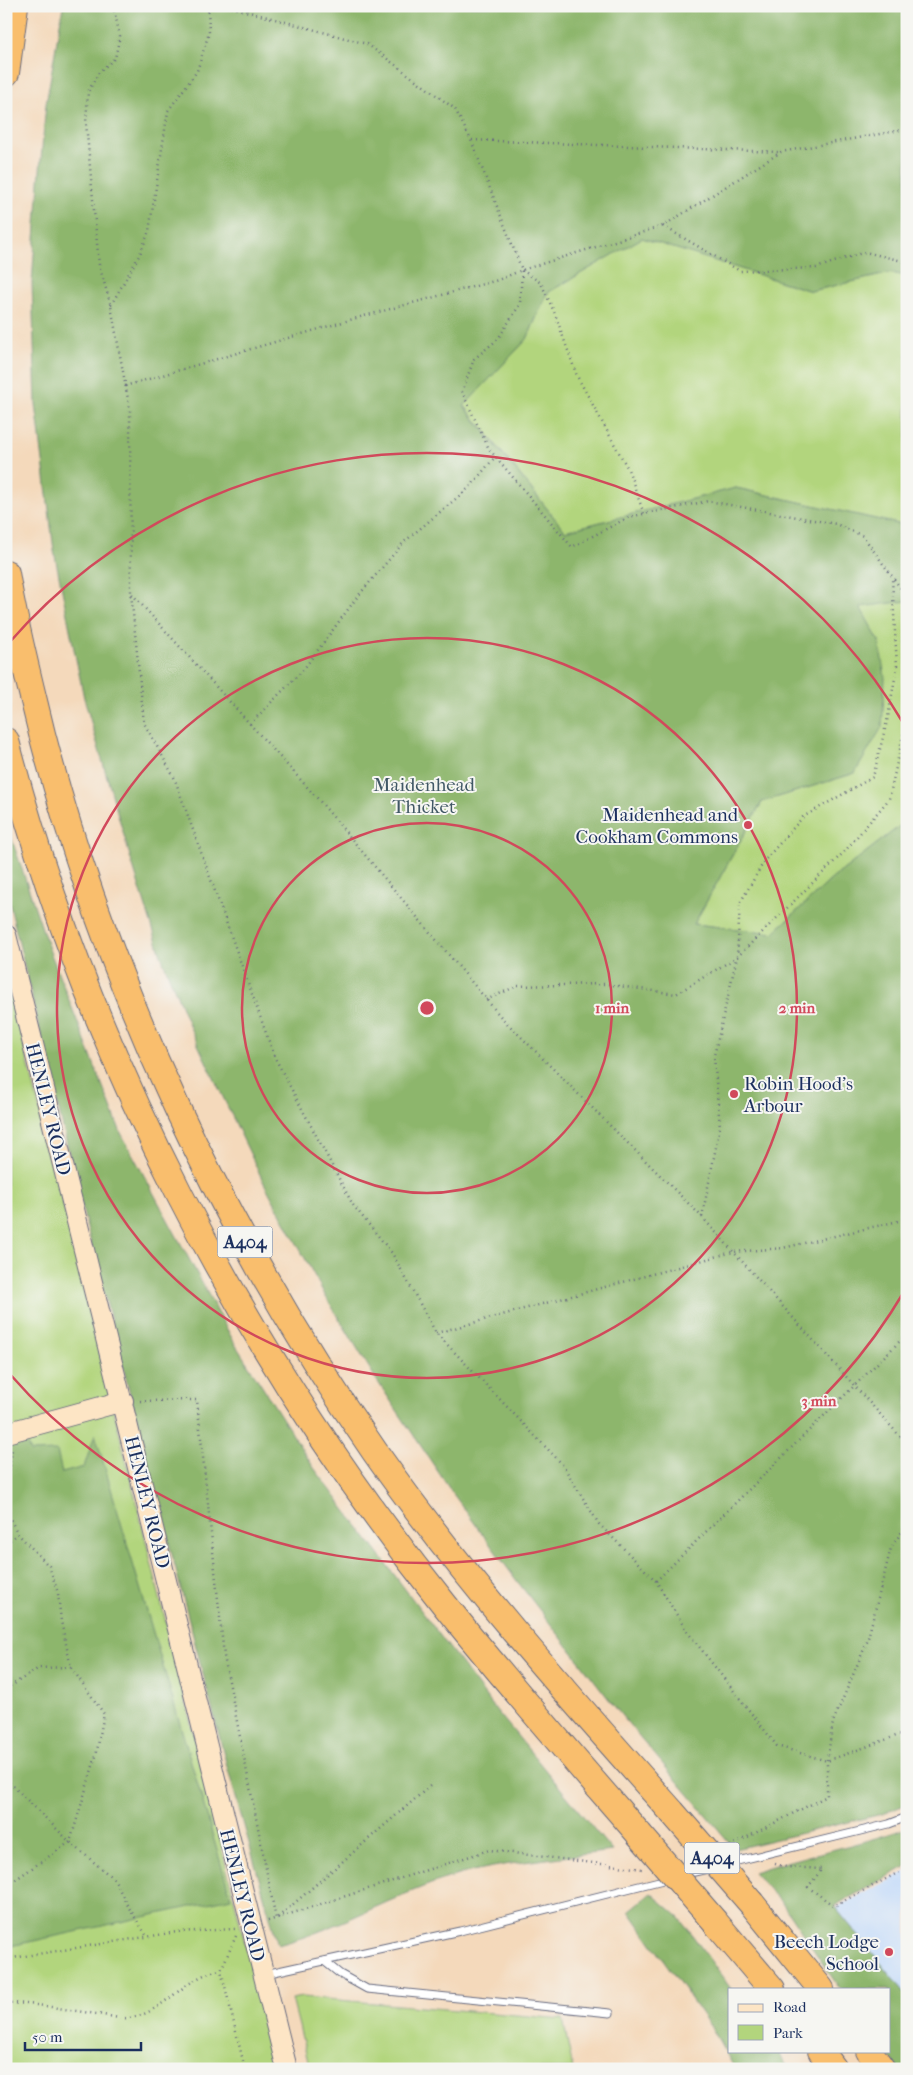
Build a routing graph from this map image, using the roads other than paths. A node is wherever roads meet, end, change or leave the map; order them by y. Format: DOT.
graph roads {
  1 [pos="15,6"];
  2 [pos="6,73"];
  3 [pos="6,573"];
  4 [pos="6,740"];
  5 [pos="6,935"];
  6 [pos="123,1401"];
  7 [pos="9,1440"];
  8 [pos="907,1817"];
  9 [pos="324,1961"];
  10 [pos="262,1975"];
  11 [pos="771,1988"];
  12 [pos="820,1988"];
  13 [pos="610,2013"];
  14 [pos="822,2052"];
  15 [pos="870,2052"];
  16 [pos="286,2069"];
  17 [pos="834,2069"];
  18 [pos="882,2069"];
  1 -- 2 [label="highway"];
  3 -- 12 [label="highway, A404, bridge"];
  4 -- 11 [label="highway, A404, bridge"];
  5 -- 6 [label="street, HENLEY ROAD"];
  6 -- 7 [label="street"];
  6 -- 10 [label="street, HENLEY ROAD"];
  8 -- 9 [label="lane"];
  9 -- 10 [label="lane"];
  9 -- 13 [label="lane"];
  10 -- 16 [label="street, HENLEY ROAD"];
  14 -- 17 [label="highway"];
  15 -- 18 [label="highway"];
}
